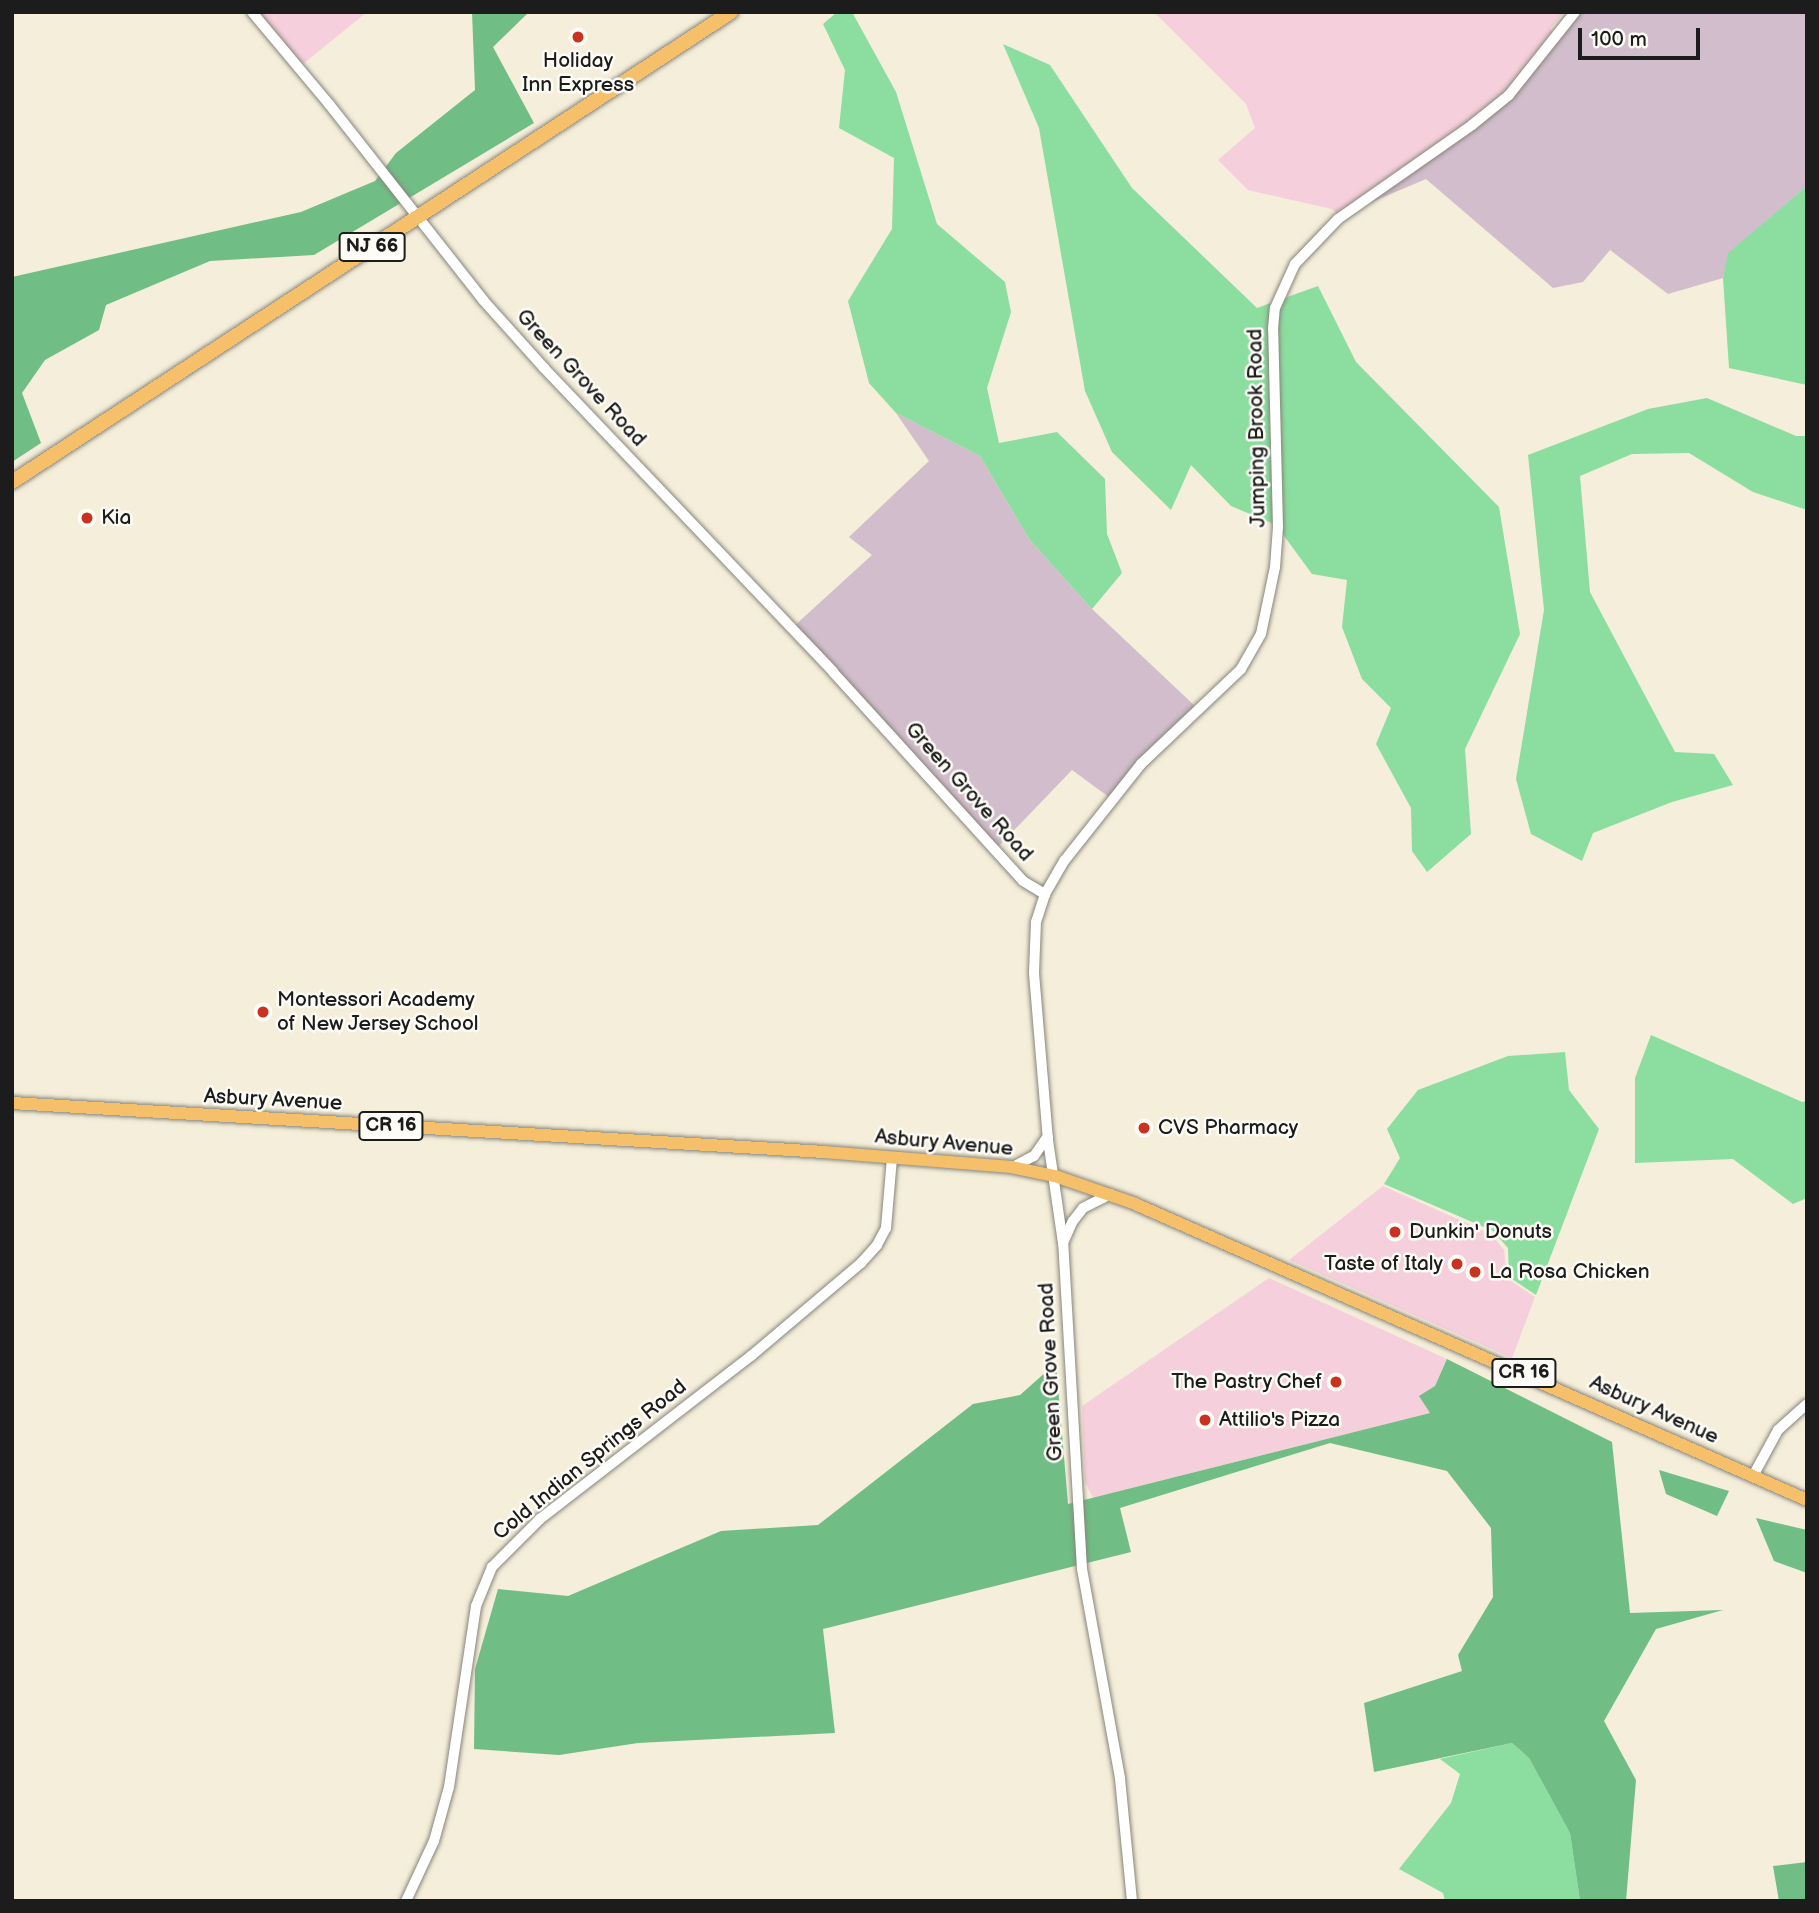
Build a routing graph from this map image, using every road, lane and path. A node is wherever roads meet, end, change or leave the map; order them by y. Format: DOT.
graph roads {
  1 [pos="252,12"];
  2 [pos="731,12"];
  3 [pos="1575,12"];
  4 [pos="417,217"];
  5 [pos="12,482"];
  6 [pos="1045,894"];
  7 [pos="12,1103"];
  8 [pos="1048,1136"];
  9 [pos="892,1158"];
  10 [pos="1013,1167"];
  11 [pos="1055,1176"];
  12 [pos="1112,1194"];
  13 [pos="1063,1243"];
  14 [pos="1807,1404"];
  15 [pos="1753,1476"];
  16 [pos="1807,1500"];
  17 [pos="406,1901"];
  18 [pos="1132,1901"];
  1 -- 4 [label="street, Green Grove Road"];
  2 -- 4 [label="highway, NJ 66"];
  3 -- 6 [label="street, Jumping Brook Road"];
  4 -- 5 [label="highway, NJ 66"];
  4 -- 6 [label="street, Green Grove Road"];
  6 -- 8 [label="street, Green Grove Road"];
  7 -- 9 [label="main road, Asbury Avenue / CR 16"];
  8 -- 10 [label="street"];
  8 -- 11 [label="street, Green Grove Road"];
  9 -- 10 [label="main road, Asbury Avenue / CR 16"];
  9 -- 17 [label="street, Cold Indian Springs Road"];
  10 -- 11 [label="main road, Asbury Avenue / CR 16"];
  11 -- 12 [label="main road, Asbury Avenue / CR 16"];
  11 -- 13 [label="street, Green Grove Road"];
  12 -- 13 [label="street"];
  12 -- 15 [label="main road, Asbury Avenue / CR 16"];
  13 -- 18 [label="street, Green Grove Road"];
  14 -- 15 [label="street"];
  15 -- 16 [label="main road, Asbury Avenue / CR 16"];
}
